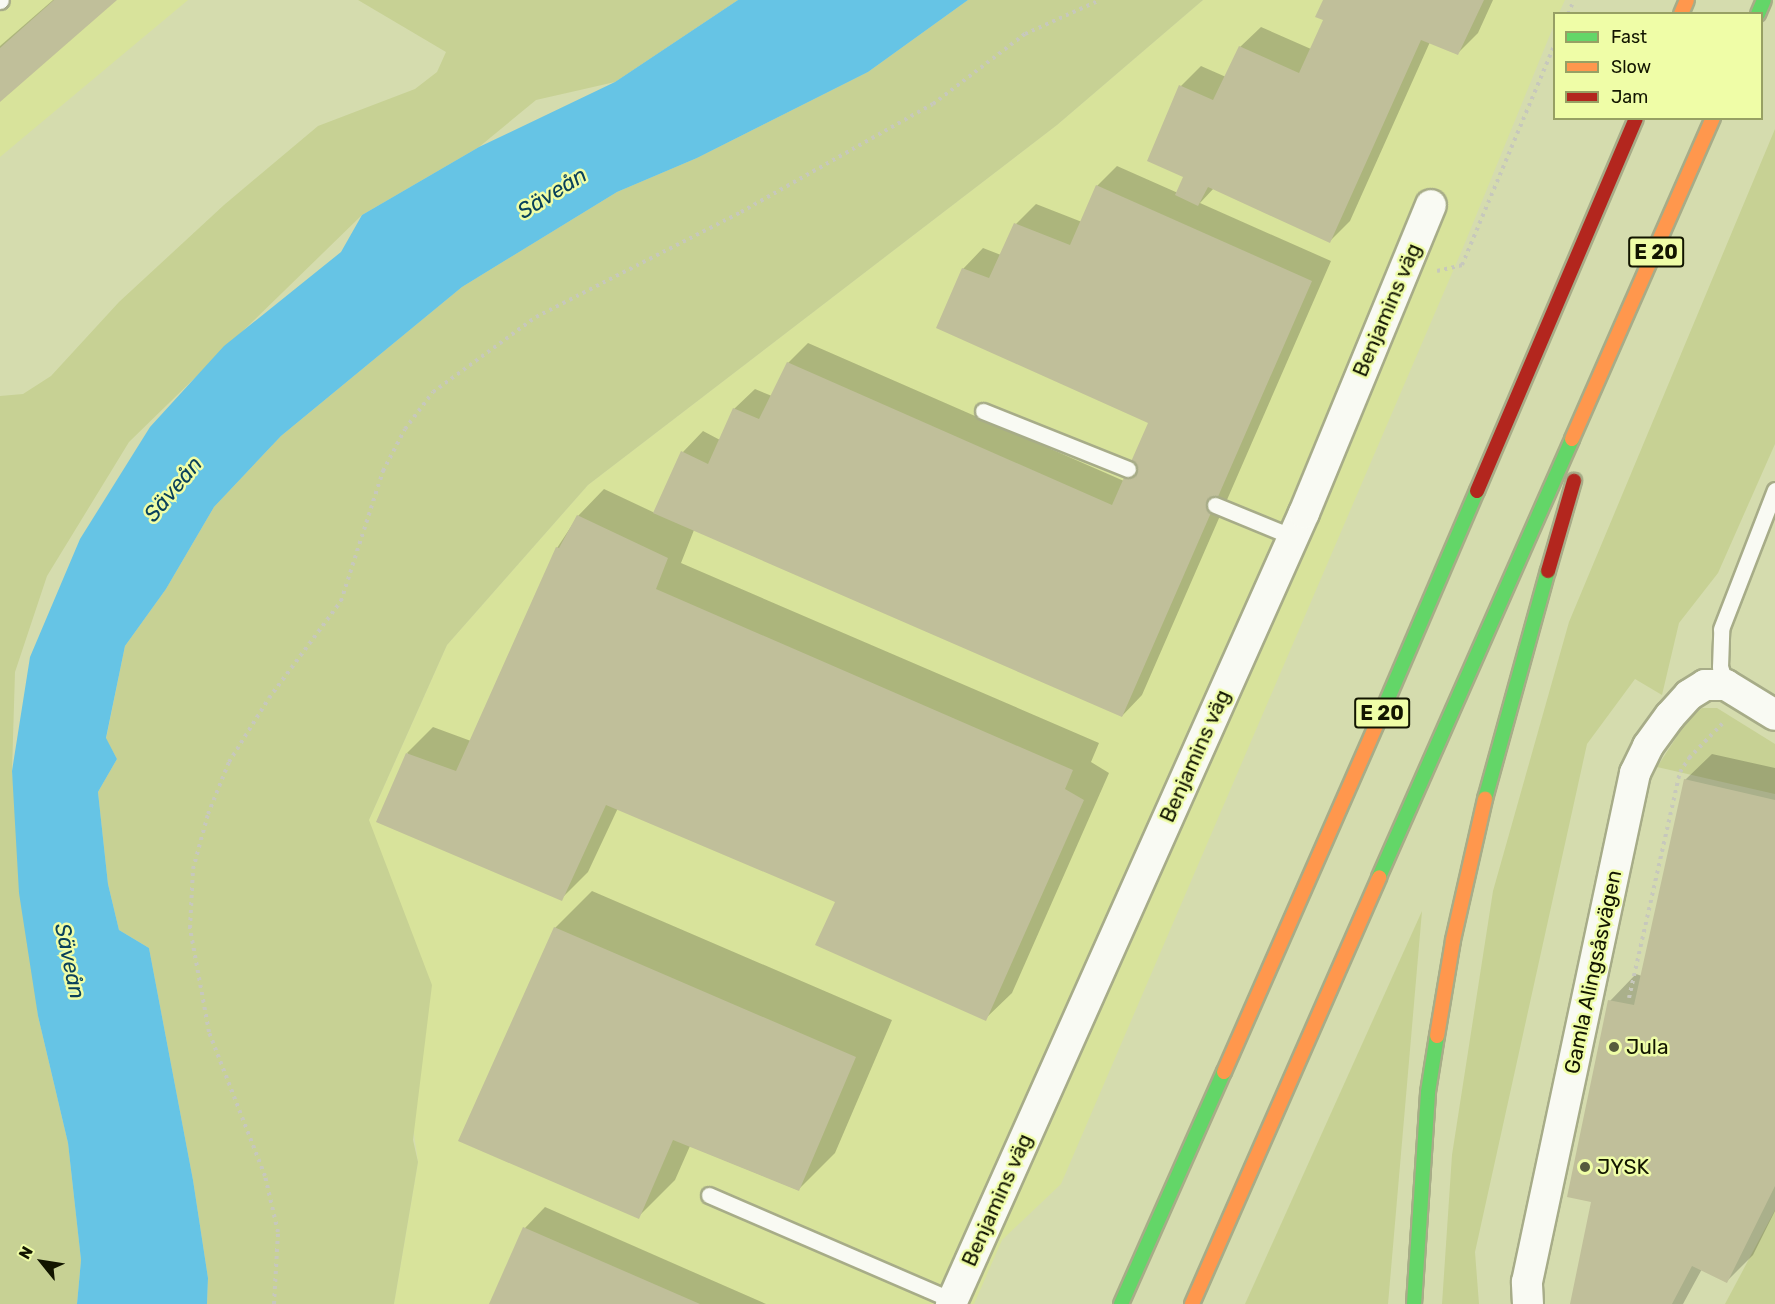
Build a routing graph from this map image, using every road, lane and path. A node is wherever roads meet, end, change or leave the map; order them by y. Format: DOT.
graph roads {
  1 [pos="1100,0"];
  2 [pos="1553,48"];
  3 [pos="1635,120"];
  4 [pos="1712,120"];
  5 [pos="1431,205"];
  6 [pos="1398,281"];
  7 [pos="1599,385"];
  8 [pos="983,411"];
  9 [pos="1128,469"];
  10 [pos="1774,498"];
  11 [pos="1215,505"];
  12 [pos="1293,537"];
  13 [pos="1726,685"];
  14 [pos="1733,714"];
  15 [pos="1775,715"];
  16 [pos="1629,998"];
  17 [pos="709,1196"];
  18 [pos="952,1302"];
  19 [pos="274,1304"];
  20 [pos="1121,1304"];
  21 [pos="1192,1304"];
  22 [pos="1414,1304"];
  23 [pos="1528,1304"];
  1 -- 19 [label="path"];
  2 -- 6 [label="path"];
  3 -- 20 [label="highway, E 20"];
  4 -- 7 [label="highway, E 20"];
  5 -- 6 [label="street, Benjamins väg"];
  6 -- 12 [label="street, Benjamins väg"];
  7 -- 21 [label="highway, E 20"];
  7 -- 22 [label="highway"];
  8 -- 9 [label="lane"];
  10 -- 13 [label="lane"];
  11 -- 12 [label="lane"];
  12 -- 18 [label="street, Benjamins väg"];
  13 -- 15 [label="street"];
  13 -- 23 [label="street, Gamla Alingsåsvägen"];
  14 -- 16 [label="path"];
  17 -- 18 [label="lane"];
}
